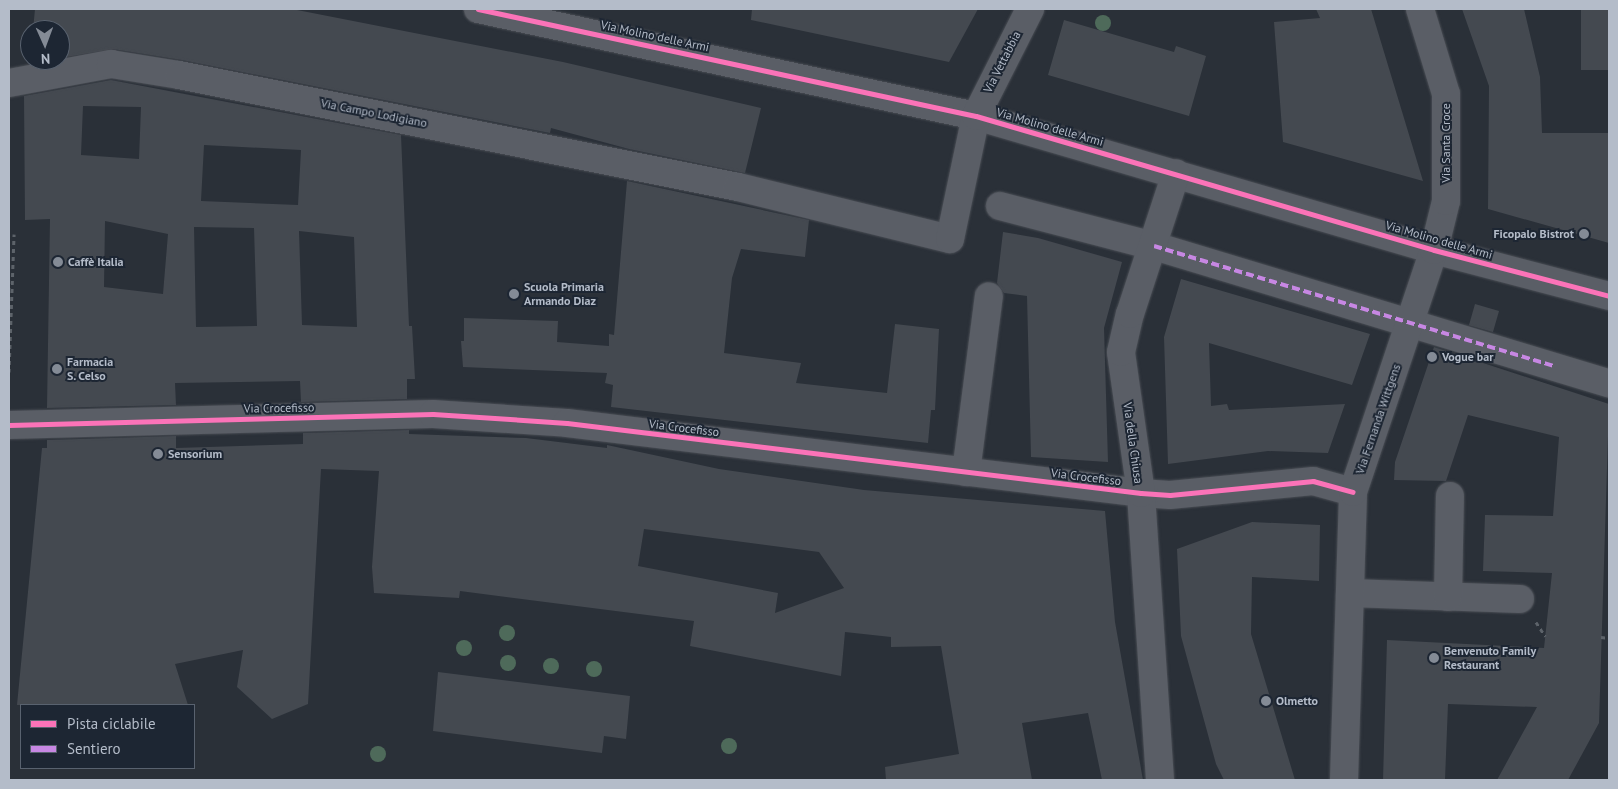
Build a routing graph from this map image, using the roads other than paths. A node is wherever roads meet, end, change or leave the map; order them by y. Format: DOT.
graph roads {
  1 [pos="478,9"];
  2 [pos="1030,9"];
  3 [pos="1420,9"];
  4 [pos="9,83"];
  5 [pos="976,116"];
  6 [pos="1176,173"];
  7 [pos="738,187"];
  8 [pos="1000,206"];
  9 [pos="1154,246"];
  10 [pos="1434,250"];
  11 [pos="989,296"];
  12 [pos="1609,296"];
  13 [pos="1410,323"];
  14 [pos="1609,383"];
  15 [pos="9,425"];
  16 [pos="966,472"];
  17 [pos="1353,492"];
  18 [pos="1141,493"];
  19 [pos="1450,496"];
  20 [pos="1350,593"];
  21 [pos="1448,597"];
  22 [pos="1520,599"];
  23 [pos="1160,780"];
  24 [pos="1344,780"];
  1 -- 5 [label="street, Via Molino delle Armi"];
  2 -- 5 [label="street, Via Vettabbia"];
  3 -- 10 [label="street, Via Santa Croce"];
  4 -- 7 [label="street, Via Campo Lodigiano"];
  5 -- 6 [label="street, Via Molino delle Armi"];
  5 -- 7 [label="street, Via Vettabbia"];
  6 -- 9 [label="street, Via della Chiusa"];
  6 -- 10 [label="street, Via Molino delle Armi"];
  8 -- 9 [label="street"];
  9 -- 13 [label="street"];
  9 -- 18 [label="street, Via della Chiusa"];
  10 -- 12 [label="street, Via Molino delle Armi"];
  10 -- 13 [label="street, Via Fernanda Wittgens"];
  11 -- 16 [label="street"];
  13 -- 14 [label="street"];
  13 -- 17 [label="street, Via Fernanda Wittgens"];
  15 -- 16 [label="street, Via Crocefisso"];
  16 -- 18 [label="street, Via Crocefisso"];
  17 -- 18 [label="street, Via Crocefisso"];
  17 -- 20 [label="street, Via Fernanda Wittgens"];
  18 -- 23 [label="street, Via della Chiusa"];
  19 -- 21 [label="street"];
  20 -- 21 [label="street"];
  20 -- 24 [label="street, Via Fernanda Wittgens"];
  21 -- 22 [label="street"];
}
